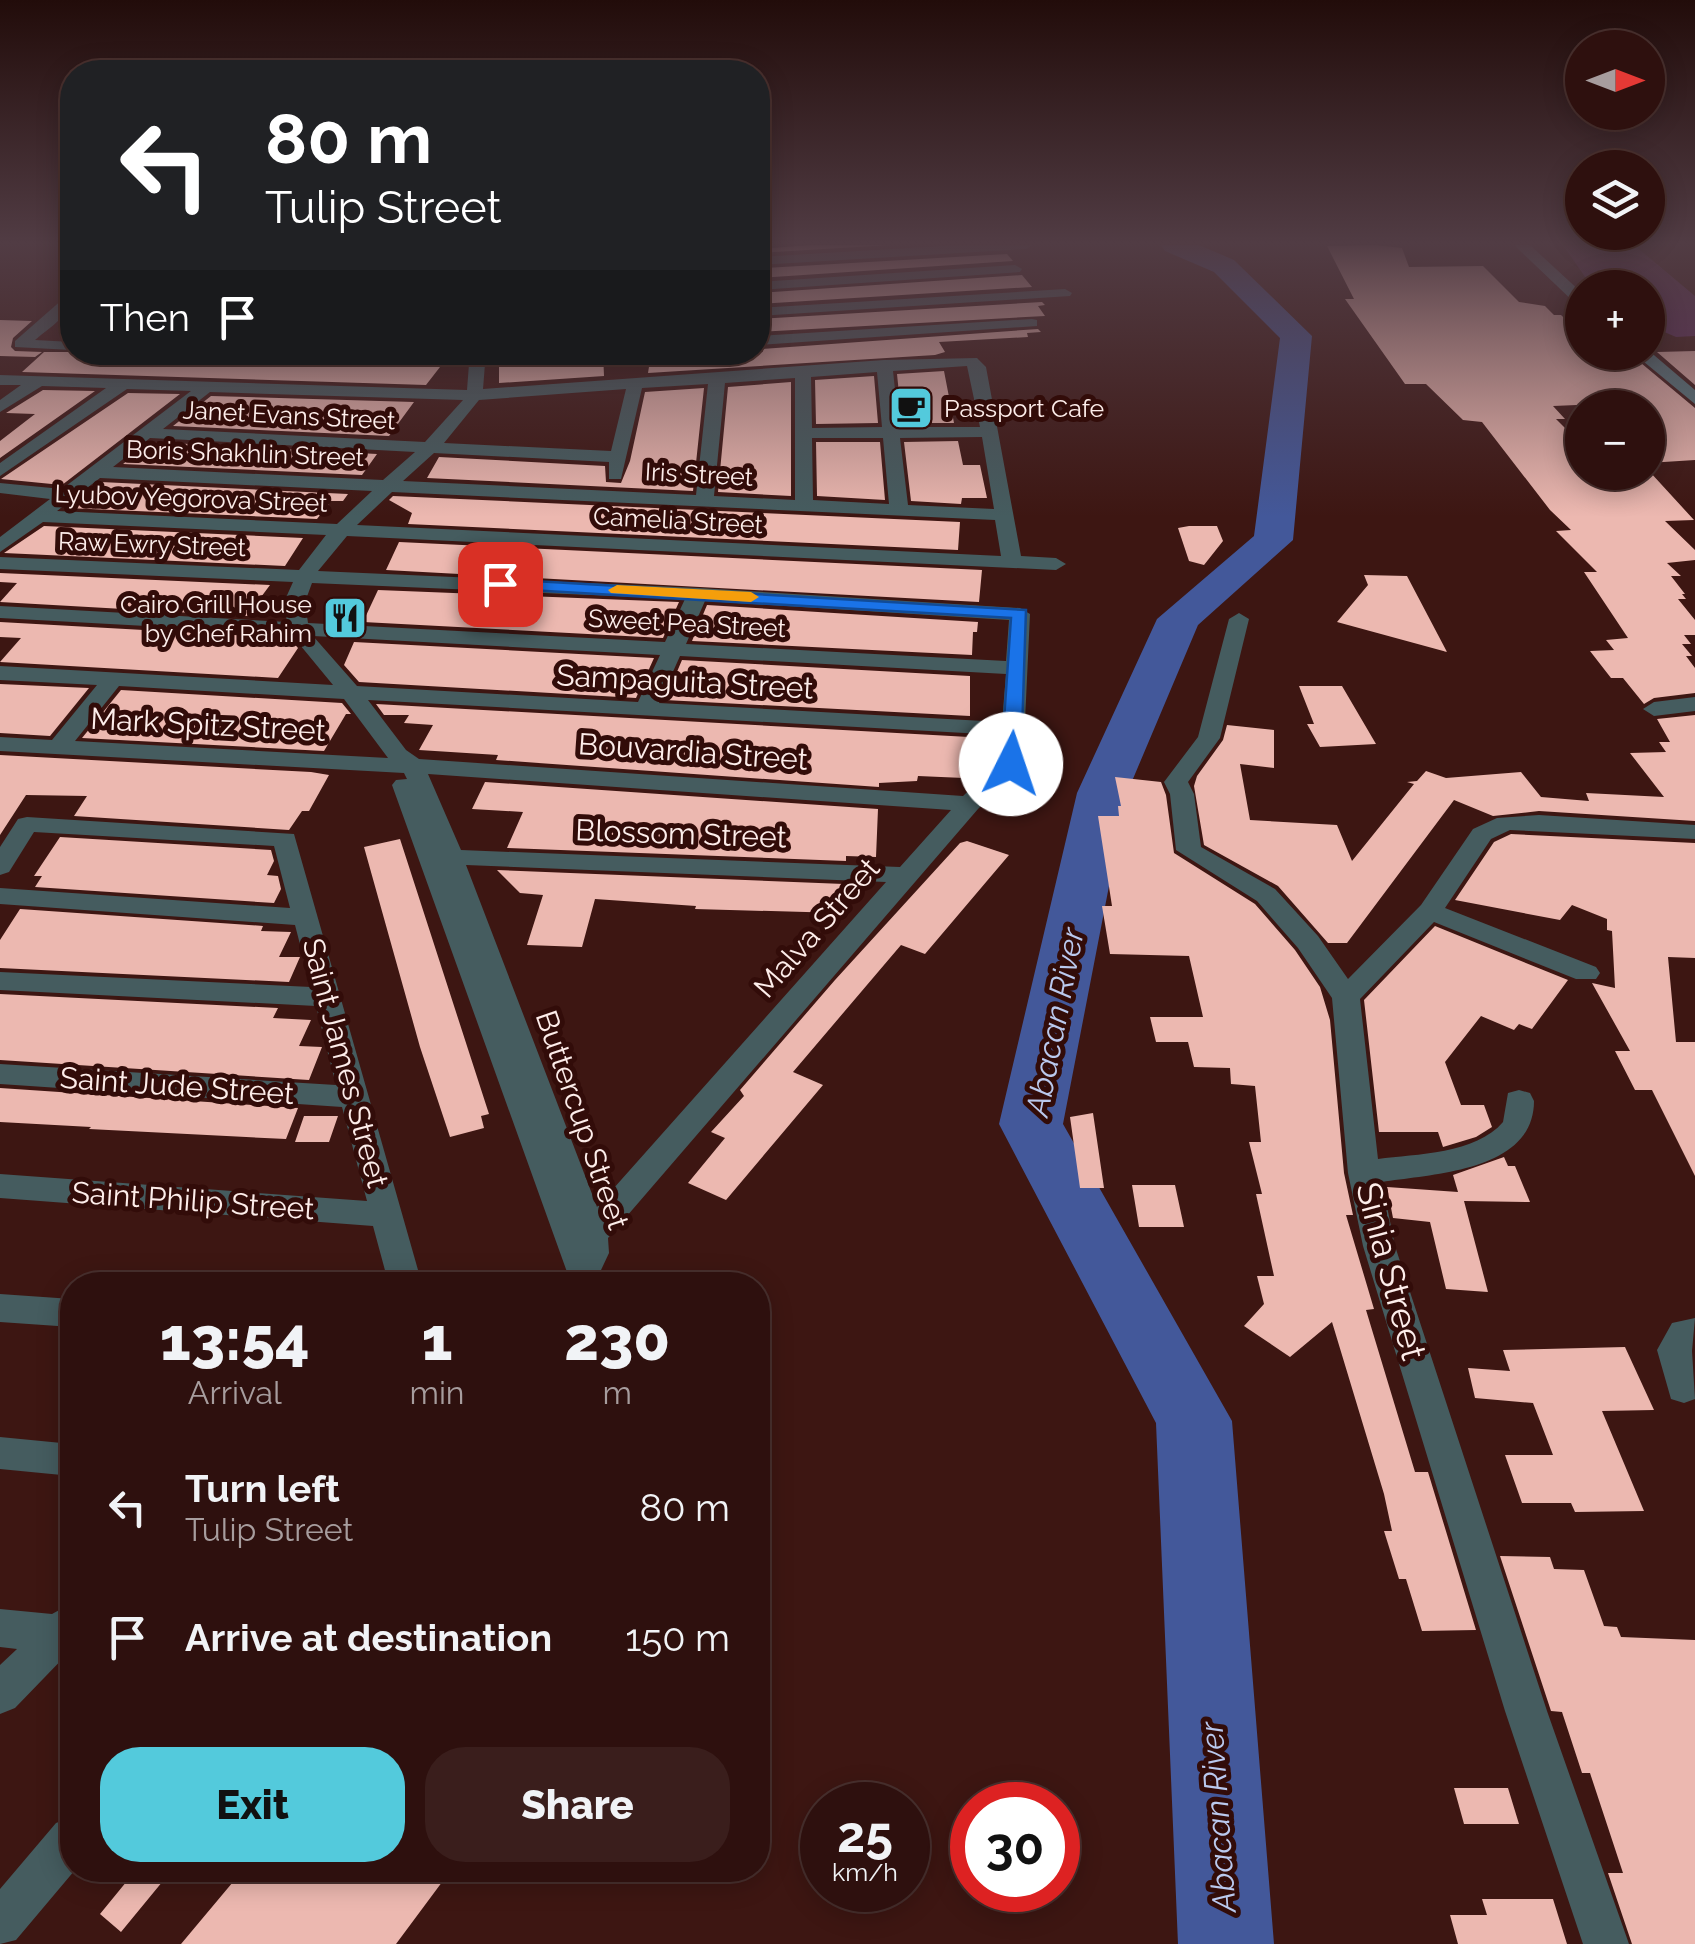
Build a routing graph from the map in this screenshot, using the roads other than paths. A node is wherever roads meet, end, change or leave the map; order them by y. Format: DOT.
graph roads {
  1 [pos="34,336"];
  2 [pos="836,336"];
  3 [pos="770,340"];
  4 [pos="60,346"];
  5 [pos="476,365"];
  6 [pos="884,365"];
  7 [pos="1661,370"];
  8 [pos="803,371"];
  9 [pos="717,378"];
  10 [pos="0,380"];
  11 [pos="39,381"];
  12 [pos="123,384"];
  13 [pos="636,384"];
  14 [pos="206,387"];
  15 [pos="474,396"];
  16 [pos="1695,399"];
  17 [pos="0,407"];
  18 [pos="893,432"];
  19 [pos="991,432"];
  20 [pos="146,433"];
  21 [pos="803,433"];
  22 [pos="431,446"];
  23 [pos="618,457"];
  24 [pos="0,472"];
  25 [pos="95,472"];
  26 [pos="393,483"];
  27 [pos="0,488"];
  28 [pos="610,494"];
  29 [pos="65,495"];
  30 [pos="804,504"];
  31 [pos="899,510"];
  32 [pos="1002,515"];
  33 [pos="38,516"];
  34 [pos="686,517"];
  35 [pos="343,529"];
  36 [pos="0,546"];
  37 [pos="0,562"];
  38 [pos="1012,562"];
  39 [pos="1056,564"];
  40 [pos="303,574"];
  41 [pos="698,594"];
  42 [pos="0,612"];
  43 [pos="1020,614"];
  44 [pos="1239,620"];
  45 [pos="296,625"];
  46 [pos="672,651"];
  47 [pos="1014,668"];
  48 [pos="0,674"];
  49 [pos="113,680"];
  50 [pos="354,695"];
  51 [pos="1695,704"];
  52 [pos="1654,709"];
  53 [pos="645,710"];
  54 [pos="1014,729"];
  55 [pos="0,744"];
  56 [pos="58,747"];
  57 [pos="403,762"];
  58 [pos="969,804"];
  59 [pos="1695,832"];
  60 [pos="452,857"];
  61 [pos="0,866"];
  62 [pos="907,875"];
  63 [pos="0,896"];
  64 [pos="1430,912"];
  65 [pos="306,917"];
  66 [pos="1586,973"];
  67 [pos="0,982"];
  68 [pos="328,997"];
  69 [pos="1346,997"];
  70 [pos="0,1074"];
  71 [pos="354,1097"];
  72 [pos="1520,1101"];
  73 [pos="1364,1173"];
  74 [pos="0,1186"];
  75 [pos="386,1215"];
  76 [pos="582,1262"];
  77 [pos="402,1272"];
  78 [pos="0,1308"];
  79 [pos="60,1312"];
  80 [pos="1695,1332"];
  81 [pos="1684,1388"];
  82 [pos="0,1453"];
  83 [pos="60,1459"];
  84 [pos="0,1628"];
  85 [pos="60,1628"];
  86 [pos="60,1635"];
  87 [pos="0,1694"];
  88 [pos="60,1853"];
  89 [pos="0,1924"];
  90 [pos="1606,1944"];
  1 -- 4 [label="street"];
  2 -- 3 [label="street"];
  5 -- 15 [label="street"];
  6 -- 8 [label="street"];
  6 -- 18 [label="street"];
  6 -- 19 [label="street"];
  7 -- 16 [label="street"];
  8 -- 9 [label="street"];
  8 -- 21 [label="street"];
  9 -- 13 [label="street"];
  9 -- 34 [label="street"];
  10 -- 11 [label="street"];
  11 -- 12 [label="street"];
  11 -- 17 [label="street"];
  12 -- 14 [label="street"];
  12 -- 24 [label="street"];
  13 -- 15 [label="street"];
  13 -- 23 [label="street"];
  14 -- 15 [label="street"];
  14 -- 20 [label="street"];
  15 -- 22 [label="street"];
  18 -- 19 [label="street"];
  18 -- 21 [label="street"];
  18 -- 31 [label="street"];
  19 -- 32 [label="street"];
  20 -- 22 [label="street, Janet Evans Street"];
  20 -- 25 [label="street"];
  21 -- 30 [label="street"];
  22 -- 23 [label="street, Janet Evans Street"];
  22 -- 26 [label="street"];
  23 -- 28 [label="street"];
  25 -- 26 [label="street, Boris Shakhlin Street"];
  25 -- 29 [label="street"];
  26 -- 28 [label="street, Iris Street"];
  26 -- 35 [label="street"];
  27 -- 29 [label="street"];
  28 -- 34 [label="street, Iris Street"];
  29 -- 33 [label="street"];
  30 -- 31 [label="street, Iris Street"];
  30 -- 34 [label="street, Iris Street"];
  31 -- 32 [label="street, Iris Street"];
  32 -- 38 [label="street"];
  33 -- 35 [label="street, Lyubov Yegorova Street"];
  33 -- 36 [label="street"];
  34 -- 35 [label="street, Camelia Street"];
  34 -- 38 [label="street, Camelia Street"];
  35 -- 40 [label="street"];
  37 -- 40 [label="street, Raw Ewry Street"];
  38 -- 39 [label="street, Camelia Street"];
  40 -- 41 [label="street, Raw Ewry Street"];
  40 -- 45 [label="street"];
  41 -- 43 [label="street, Raw Ewry Street"];
  41 -- 46 [label="street"];
  42 -- 45 [label="street, Sweet Pea Street"];
  43 -- 47 [label="street, Malva Street"];
  44 -- 69 [label="street"];
  45 -- 46 [label="street, Sweet Pea Street"];
  45 -- 50 [label="street, Buttercup Street"];
  46 -- 47 [label="street, Sweet Pea Street"];
  46 -- 53 [label="street"];
  47 -- 54 [label="street, Malva Street"];
  48 -- 49 [label="street, Sampaguita Street"];
  49 -- 50 [label="street, Sampaguita Street"];
  49 -- 56 [label="street"];
  50 -- 53 [label="street, Sampaguita Street"];
  50 -- 57 [label="street, Buttercup Street"];
  51 -- 52 [label="street"];
  53 -- 54 [label="street, Sampaguita Street"];
  54 -- 58 [label="street, Malva Street"];
  55 -- 56 [label="street, Mark Spitz Street"];
  56 -- 57 [label="street, Mark Spitz Street"];
  57 -- 58 [label="street, Bouvardia Street"];
  57 -- 60 [label="street, Buttercup Street"];
  57 -- 76 [label="street, Buttercup Street"];
  58 -- 62 [label="street, Malva Street"];
  59 -- 64 [label="street"];
  60 -- 62 [label="street, Blossom Street"];
  60 -- 76 [label="street, Buttercup Street"];
  61 -- 65 [label="street, Saint James Street"];
  62 -- 76 [label="street, Malva Street"];
  63 -- 65 [label="street"];
  64 -- 66 [label="street"];
  64 -- 69 [label="street"];
  65 -- 68 [label="street, Saint James Street"];
  67 -- 68 [label="street"];
  68 -- 71 [label="street, Saint James Street"];
  69 -- 73 [label="street, Sinia Street"];
  70 -- 71 [label="street, Saint Jude Street"];
  71 -- 75 [label="street, Saint James Street"];
  72 -- 73 [label="street"];
  73 -- 90 [label="street, Sinia Street"];
  74 -- 75 [label="street, Saint Philip Street"];
  75 -- 77 [label="street, Saint James Street"];
  78 -- 79 [label="street"];
  80 -- 81 [label="street"];
  82 -- 83 [label="street"];
  84 -- 85 [label="street"];
  86 -- 87 [label="street"];
  88 -- 89 [label="street"];
}
